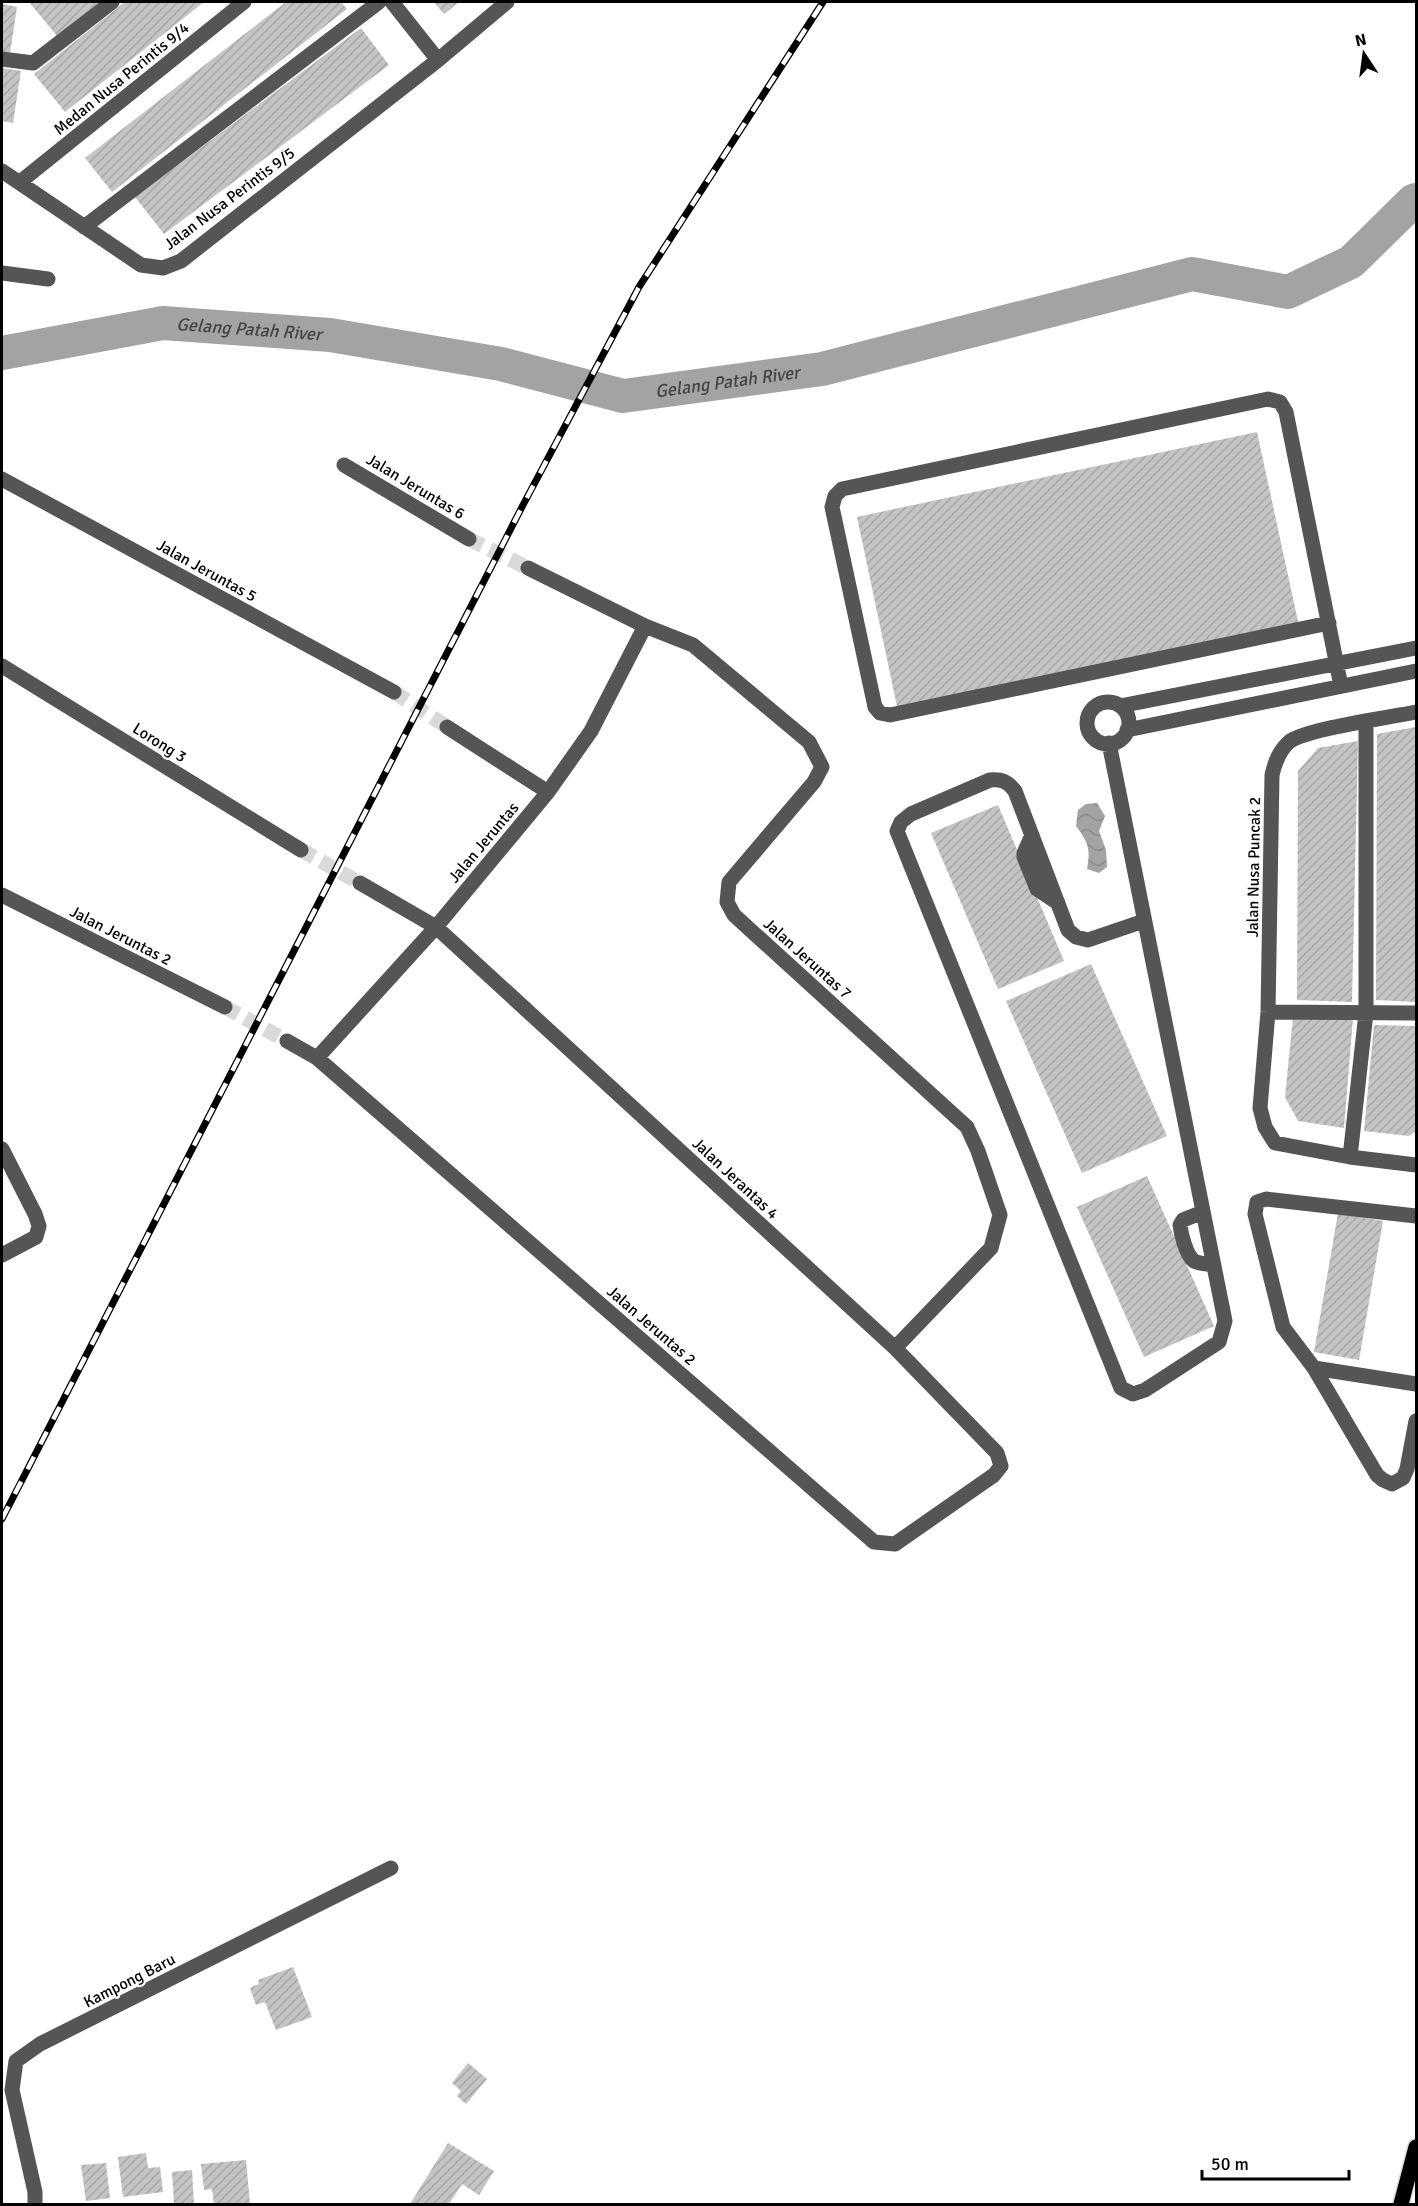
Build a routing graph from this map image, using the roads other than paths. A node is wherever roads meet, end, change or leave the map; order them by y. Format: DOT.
graph roads {
  1 [pos="112,2"];
  2 [pos="244,2"];
  3 [pos="379,2"];
  4 [pos="392,2"];
  5 [pos="507,2"];
  6 [pos="2,59"];
  7 [pos="438,60"];
  8 [pos="2,171"];
  9 [pos="20,182"];
  10 [pos="84,227"];
  11 [pos="2,273"];
  12 [pos="48,279"];
  13 [pos="344,465"];
  14 [pos="2,479"];
  15 [pos="469,539"];
  16 [pos="528,568"];
  17 [pos="1329,623"];
  18 [pos="645,626"];
  19 [pos="1416,648"];
  20 [pos="1336,664"];
  21 [pos="2,666"];
  22 [pos="1416,671"];
  23 [pos="1341,686"];
  24 [pos="394,692"];
  25 [pos="1120,706"];
  26 [pos="1416,712"];
  27 [pos="1366,721"];
  28 [pos="447,727"];
  29 [pos="1127,730"];
  30 [pos="1109,743"];
  31 [pos="548,792"];
  32 [pos="301,850"];
  33 [pos="360,883"];
  34 [pos="2,895"];
  35 [pos="1144,921"];
  36 [pos="436,927"];
  37 [pos="225,1007"];
  38 [pos="1268,1012"];
  39 [pos="1366,1013"];
  40 [pos="1416,1013"];
  41 [pos="287,1041"];
  42 [pos="317,1058"];
  43 [pos="2,1149"];
  44 [pos="1350,1157"];
  45 [pos="1416,1165"];
  46 [pos="1203,1212"];
  47 [pos="1416,1216"];
  48 [pos="2,1255"];
  49 [pos="1214,1265"];
  50 [pos="895,1348"];
  51 [pos="1314,1368"];
  52 [pos="1416,1384"];
  53 [pos="1416,1421"];
  54 [pos="1001,1466"];
  55 [pos="391,1869"];
  56 [pos="1416,2147"];
  57 [pos="35,2205"];
  58 [pos="1401,2205"];
  1 -- 6 [label="street"];
  2 -- 9 [label="street, Medan Nusa Perintis 9/4"];
  3 -- 10 [label="street"];
  4 -- 7 [label="street"];
  5 -- 7 [label="street, Jalan Nusa Perintis 9/5"];
  7 -- 10 [label="street, Jalan Nusa Perintis 9/5"];
  8 -- 9 [label="street, Jalan Nusa Perintis 9/5"];
  9 -- 10 [label="street, Jalan Nusa Perintis 9/5"];
  11 -- 12 [label="street"];
  13 -- 15 [label="street, Jalan Jeruntas 6"];
  14 -- 24 [label="street, Jalan Jeruntas 5"];
  16 -- 18 [label="street"];
  17 -- 17 [label="street"];
  17 -- 20 [label="street"];
  18 -- 31 [label="street, Jalan Jeruntas"];
  18 -- 50 [label="street, Jalan Jeruntas 7"];
  19 -- 20 [label="street"];
  20 -- 23 [label="street"];
  20 -- 25 [label="street"];
  21 -- 32 [label="street, Lorong 3"];
  22 -- 23 [label="street"];
  23 -- 29 [label="street"];
  25 -- 29 [label="street"];
  25 -- 30 [label="street"];
  26 -- 27 [label="street, Jalan Nusa Puncak 2"];
  27 -- 38 [label="street, Jalan Nusa Puncak 2"];
  27 -- 39 [label="street"];
  28 -- 31 [label="street"];
  29 -- 30 [label="street"];
  30 -- 35 [label="street"];
  31 -- 36 [label="street, Jalan Jeruntas"];
  33 -- 36 [label="street"];
  34 -- 37 [label="street, Jalan Jeruntas 2"];
  35 -- 46 [label="street"];
  35 -- 49 [label="street"];
  36 -- 42 [label="street, Jalan Jeruntas"];
  36 -- 50 [label="street, Jalan Jerantas 4"];
  38 -- 39 [label="street"];
  38 -- 44 [label="street, Jalan Nusa Puncak 2"];
  39 -- 40 [label="street"];
  39 -- 44 [label="street"];
  41 -- 42 [label="street, Jalan Jeruntas 2"];
  42 -- 54 [label="street, Jalan Jeruntas 2"];
  43 -- 48 [label="street"];
  44 -- 45 [label="street"];
  46 -- 49 [label="street"];
  46 -- 49 [label="street"];
  47 -- 51 [label="street"];
  50 -- 54 [label="street, Jalan Jerantas 4"];
  51 -- 52 [label="street"];
  51 -- 53 [label="street"];
  55 -- 57 [label="street, Kampong Baru"];
  56 -- 58 [label="main road"];
}
